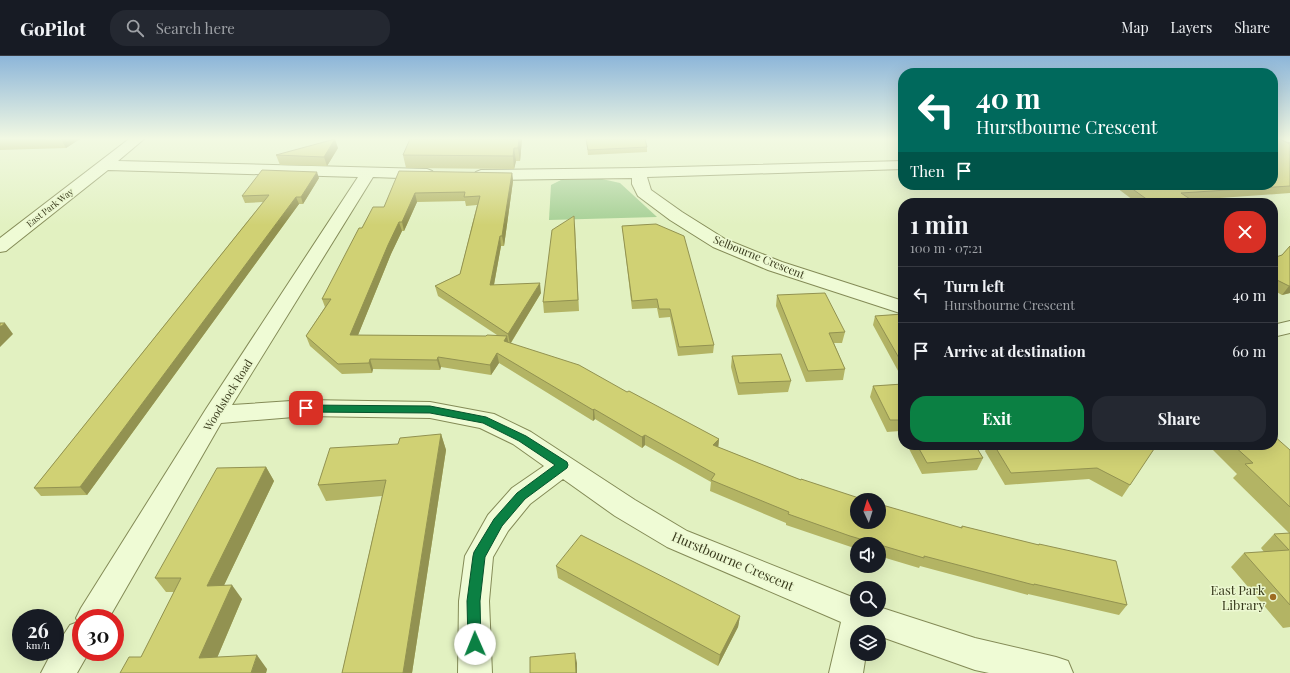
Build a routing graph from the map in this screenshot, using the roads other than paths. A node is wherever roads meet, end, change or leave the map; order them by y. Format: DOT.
graph roads {
  1 [pos="100,168"];
  2 [pos="186,168"];
  3 [pos="811,168"];
  4 [pos="639,173"];
  5 [pos="367,174"];
  6 [pos="438,174"];
  7 [pos="470,175"];
  8 [pos="0,247"];
  9 [pos="898,306"];
  10 [pos="1290,327"];
  11 [pos="1278,330"];
  12 [pos="214,415"];
  13 [pos="563,465"];
  14 [pos="97,609"];
  15 [pos="850,611"];
  16 [pos="857,617"];
  17 [pos="867,617"];
  18 [pos="72,650"];
  19 [pos="58,673"];
  20 [pos="475,673"];
  21 [pos="846,673"];
  22 [pos="1056,673"];
  1 -- 8 [label="street, East Park Way"];
  2 -- 5 [label="street"];
  3 -- 4 [label="street"];
  4 -- 7 [label="street"];
  4 -- 9 [label="street, Selbourne Crescent"];
  5 -- 6 [label="street"];
  5 -- 12 [label="street, Woodstock Road"];
  10 -- 11 [label="street"];
  12 -- 13 [label="street, Hurstbourne Crescent"];
  12 -- 14 [label="street, Woodstock Road"];
  13 -- 15 [label="street, Hurstbourne Crescent"];
  13 -- 20 [label="street"];
  16 -- 21 [label="street"];
  17 -- 22 [label="street, Hurstbourne Crescent"];
  18 -- 19 [label="street"];
}
